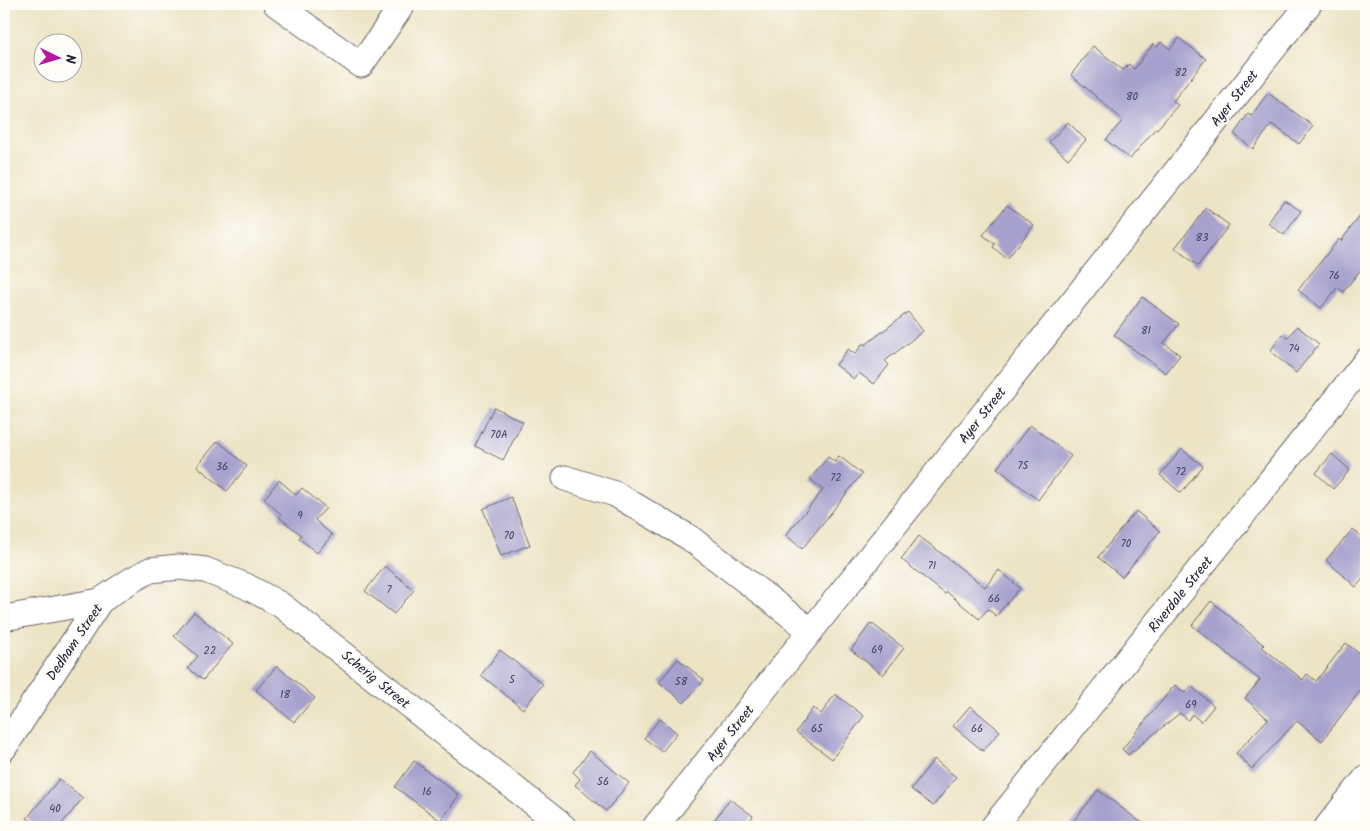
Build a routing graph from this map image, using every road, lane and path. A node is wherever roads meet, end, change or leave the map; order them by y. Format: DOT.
graph roads {
  1 [pos="276,4"];
  2 [pos="403,4"];
  3 [pos="1309,4"];
  4 [pos="1366,361"];
  5 [pos="565,478"];
  6 [pos="170,567"];
  7 [pos="100,601"];
  8 [pos="4,618"];
  9 [pos="811,630"];
  10 [pos="4,748"];
  11 [pos="1366,778"];
  12 [pos="1345,804"];
  13 [pos="1366,821"];
  14 [pos="564,827"];
  15 [pos="655,827"];
  16 [pos="993,827"];
  17 [pos="1327,827"];
  1 -- 2 [label="street"];
  3 -- 9 [label="street, Ayer Street"];
  4 -- 16 [label="street, Riverdale Street"];
  5 -- 9 [label="street"];
  6 -- 7 [label="street, Dedham Street"];
  6 -- 14 [label="street, Scherig Street"];
  7 -- 8 [label="street"];
  7 -- 10 [label="street, Dedham Street"];
  9 -- 15 [label="street, Ayer Street"];
  11 -- 12 [label="street"];
  12 -- 13 [label="street"];
  12 -- 17 [label="street"];
}
